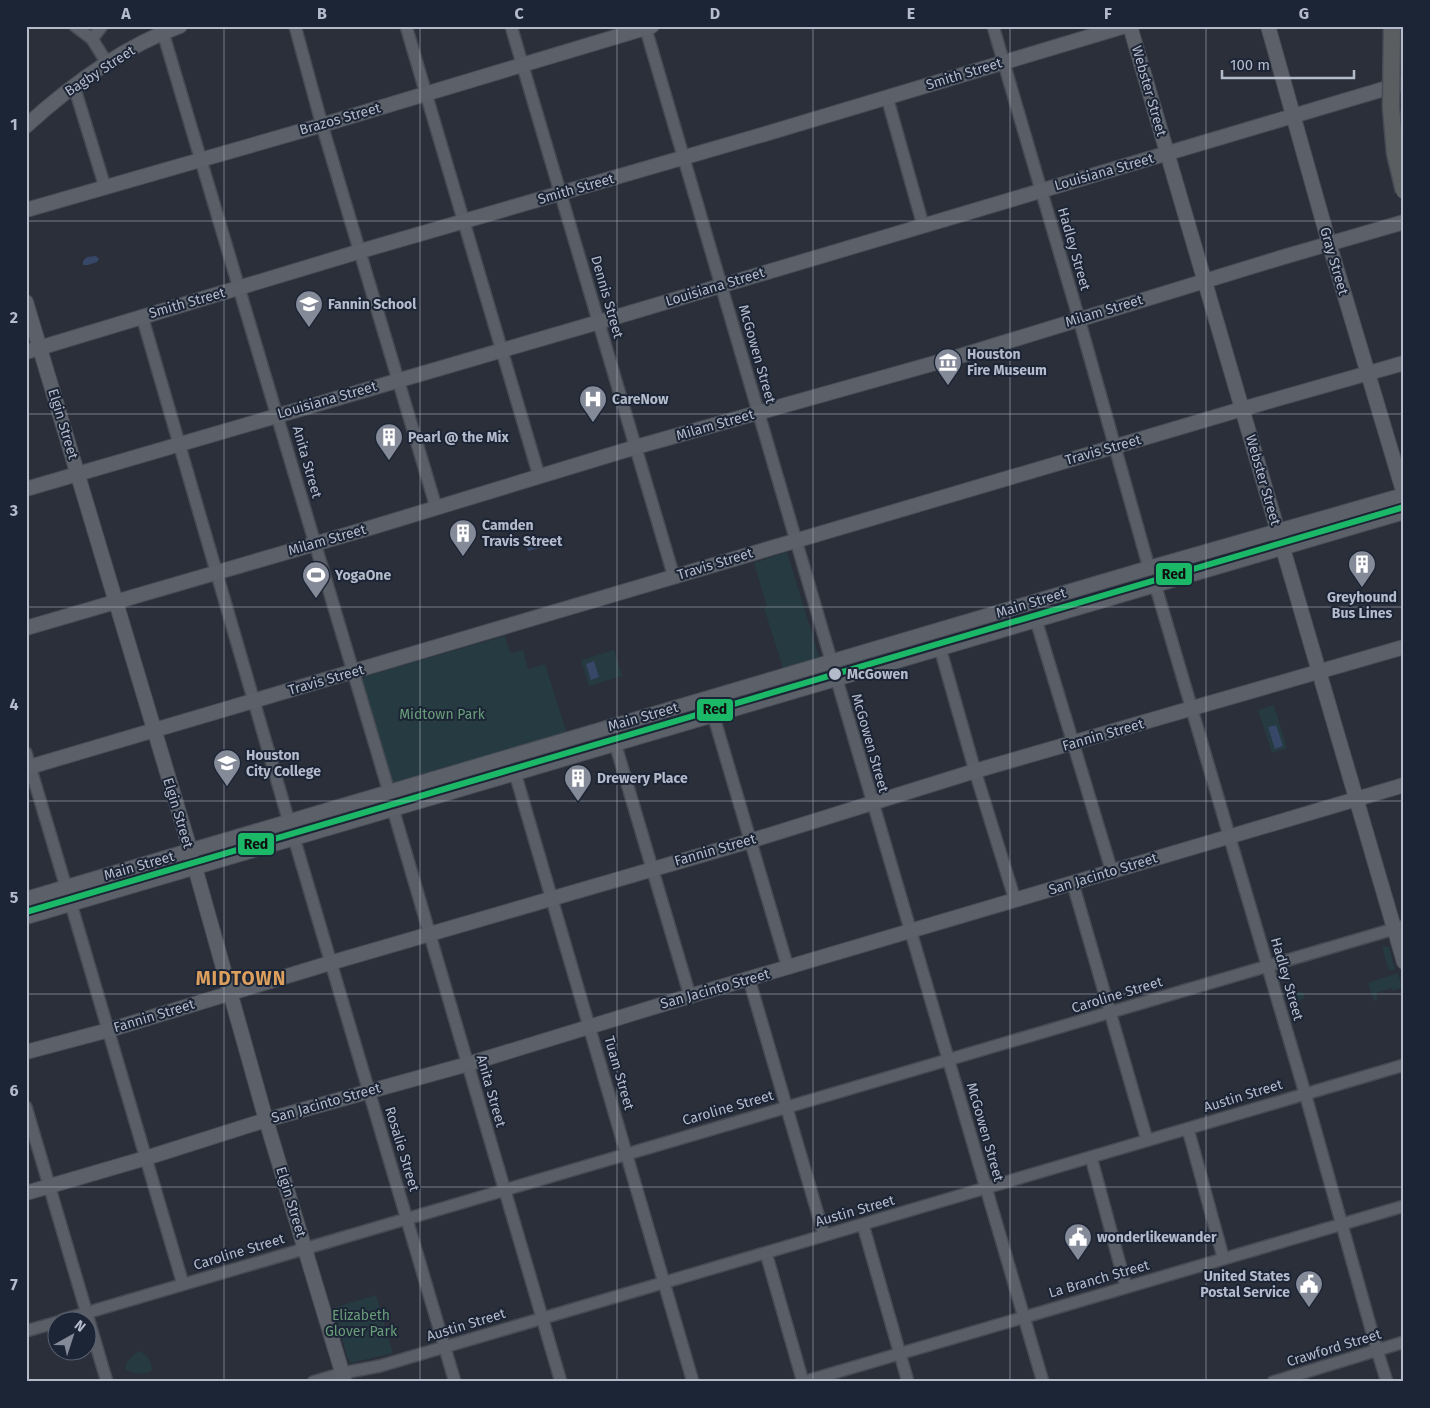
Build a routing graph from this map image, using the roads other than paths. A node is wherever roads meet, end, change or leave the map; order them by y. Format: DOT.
graph roads {
  1 [pos="75,26"];
  2 [pos="102,26"];
  3 [pos="180,26"];
  4 [pos="295,26"];
  5 [pos="406,26"];
  6 [pos="512,26"];
  7 [pos="993,26"];
  8 [pos="1125,26"];
  9 [pos="1130,26"];
  10 [pos="1268,26"];
  11 [pos="1392,26"];
  12 [pos="648,27"];
  13 [pos="162,29"];
  14 [pos="92,39"];
  15 [pos="1003,62"];
  16 [pos="107,63"];
  17 [pos="523,65"];
  18 [pos="1404,83"];
  19 [pos="74,86"];
  20 [pos="426,94"];
  21 [pos="887,97"];
  22 [pos="1294,116"];
  23 [pos="322,125"];
  24 [pos="26,126"];
  25 [pos="1168,154"];
  26 [pos="683,158"];
  27 [pos="200,159"];
  28 [pos="104,187"];
  29 [pos="1041,191"];
  30 [pos="1404,191"];
  31 [pos="561,193"];
  32 [pos="26,210"];
  33 [pos="464,221"];
  34 [pos="1404,222"];
  35 [pos="923,225"];
  36 [pos="1328,243"];
  37 [pos="361,251"];
  38 [pos="1204,281"];
  39 [pos="720,285"];
  40 [pos="240,288"];
  41 [pos="26,302"];
  42 [pos="142,316"];
  43 [pos="1079,319"];
  44 [pos="599,322"];
  45 [pos="40,348"];
  46 [pos="502,349"];
  47 [pos="26,352"];
  48 [pos="1404,363"];
  49 [pos="1368,374"];
  50 [pos="398,380"];
  51 [pos="1242,409"];
  52 [pos="758,413"];
  53 [pos="277,414"];
  54 [pos="180,444"];
  55 [pos="636,447"];
  56 [pos="1115,447"];
  57 [pos="77,473"];
  58 [pos="539,476"];
  59 [pos="26,489"];
  60 [pos="1404,495"];
  61 [pos="436,507"];
  62 [pos="1404,512"];
  63 [pos="1278,530"];
  64 [pos="795,541"];
  65 [pos="315,543"];
  66 [pos="1284,548"];
  67 [pos="1148,568"];
  68 [pos="217,572"];
  69 [pos="674,577"];
  70 [pos="1155,584"];
  71 [pos="116,602"];
  72 [pos="1036,620"];
  73 [pos="26,628"];
  74 [pos="1404,647"];
  75 [pos="940,648"];
  76 [pos="831,662"];
  77 [pos="353,672"];
  78 [pos="1319,672"];
  79 [pos="836,678"];
  80 [pos="254,700"];
  81 [pos="1192,709"];
  82 [pos="714,714"];
  83 [pos="154,729"];
  84 [pos="615,743"];
  85 [pos="1074,743"];
  86 [pos="28,763"];
  87 [pos="975,771"];
  88 [pos="516,773"];
  89 [pos="1404,785"];
  90 [pos="389,792"];
  91 [pos="1356,799"];
  92 [pos="872,803"];
  93 [pos="393,809"];
  94 [pos="289,822"];
  95 [pos="1230,836"];
  96 [pos="294,838"];
  97 [pos="750,840"];
  98 [pos="190,851"];
  99 [pos="195,867"];
  100 [pos="653,868"];
  101 [pos="1112,872"];
  102 [pos="1073,884"];
  103 [pos="66,887"];
  104 [pos="552,897"];
  105 [pos="26,899"];
  106 [pos="1015,900"];
  107 [pos="71,904"];
  108 [pos="26,917"];
  109 [pos="1399,928"];
  110 [pos="910,932"];
  111 [pos="429,935"];
  112 [pos="330,962"];
  113 [pos="1404,962"];
  114 [pos="1267,966"];
  115 [pos="788,968"];
  116 [pos="749,979"];
  117 [pos="230,993"];
  118 [pos="690,996"];
  119 [pos="1109,1013"];
  120 [pos="590,1027"];
  121 [pos="109,1030"];
  122 [pos="26,1052"];
  123 [pos="948,1060"];
  124 [pos="468,1064"];
  125 [pos="1404,1065"];
  126 [pos="369,1090"];
  127 [pos="1305,1093"];
  128 [pos="787,1107"];
  129 [pos="26,1108"];
  130 [pos="266,1120"];
  131 [pos="1188,1129"];
  132 [pos="1147,1140"];
  133 [pos="627,1153"];
  134 [pos="1091,1157"];
  135 [pos="146,1158"];
  136 [pos="49,1186"];
  137 [pos="986,1189"];
  138 [pos="504,1190"];
  139 [pos="26,1193"];
  140 [pos="1404,1206"];
  141 [pos="407,1218"];
  142 [pos="1342,1223"];
  143 [pos="863,1225"];
  144 [pos="824,1235"];
  145 [pos="305,1248"];
  146 [pos="766,1253"];
  147 [pos="1223,1257"];
  148 [pos="664,1282"];
  149 [pos="183,1284"];
  150 [pos="1126,1287"];
  151 [pos="86,1310"];
  152 [pos="98,1311"];
  153 [pos="1023,1316"];
  154 [pos="542,1318"];
  155 [pos="48,1325"];
  156 [pos="26,1331"];
  157 [pos="1404,1342"];
  158 [pos="444,1347"];
  159 [pos="1377,1350"];
  160 [pos="98,1351"];
  161 [pos="900,1352"];
  162 [pos="344,1378"];
  163 [pos="107,1382"];
  164 [pos="313,1382"];
  165 [pos="455,1382"];
  166 [pos="561,1382"];
  167 [pos="693,1382"];
  168 [pos="803,1382"];
  169 [pos="908,1382"];
  170 [pos="1043,1382"];
  171 [pos="1273,1382"];
  172 [pos="1387,1382"];
  1 -- 14 [label="street"];
  2 -- 14 [label="street"];
  3 -- 13 [label="main road, Bagby Street"];
  4 -- 23 [label="street"];
  5 -- 20 [label="street"];
  6 -- 17 [label="street, Dennis Street"];
  7 -- 15 [label="street, Hadley Street"];
  8 -- 15 [label="main road, Smith Street"];
  9 -- 25 [label="main road, Webster Street"];
  10 -- 22 [label="main road, Gray Street"];
  11 -- 30 [label="highway, bridge"];
  12 -- 17 [label="main road, Brazos Street"];
  12 -- 26 [label="street, McGowen Street"];
  13 -- 16 [label="main road, Bagby Street"];
  13 -- 27 [label="street, Anita Street"];
  14 -- 16 [label="street"];
  15 -- 21 [label="main road, Smith Street"];
  15 -- 29 [label="street, Hadley Street"];
  16 -- 19 [label="main road, Bagby Street"];
  17 -- 20 [label="main road, Brazos Street"];
  17 -- 31 [label="street, Dennis Street"];
  18 -- 22 [label="main road, Louisiana Street"];
  19 -- 24 [label="main road, Bagby Street"];
  19 -- 28 [label="street"];
  20 -- 23 [label="main road, Brazos Street"];
  20 -- 33 [label="street"];
  21 -- 26 [label="main road, Smith Street"];
  21 -- 35 [label="street"];
  22 -- 25 [label="main road, Louisiana Street"];
  22 -- 36 [label="main road, Gray Street"];
  23 -- 27 [label="main road, Brazos Street"];
  23 -- 37 [label="street"];
  25 -- 29 [label="main road, Louisiana Street"];
  25 -- 38 [label="main road, Webster Street"];
  26 -- 31 [label="main road, Smith Street"];
  26 -- 39 [label="street, McGowen Street"];
  27 -- 28 [label="main road, Brazos Street"];
  27 -- 40 [label="street, Anita Street"];
  28 -- 32 [label="main road, Brazos Street"];
  29 -- 35 [label="main road, Louisiana Street"];
  29 -- 43 [label="street, Hadley Street"];
  31 -- 33 [label="main road, Smith Street"];
  31 -- 44 [label="street, Dennis Street"];
  33 -- 37 [label="main road, Smith Street"];
  33 -- 46 [label="street"];
  34 -- 36 [label="main road, Milam Street"];
  35 -- 39 [label="main road, Louisiana Street"];
  36 -- 38 [label="main road, Milam Street"];
  36 -- 49 [label="main road, Gray Street"];
  37 -- 40 [label="main road, Smith Street"];
  37 -- 50 [label="street"];
  38 -- 43 [label="main road, Milam Street"];
  38 -- 51 [label="main road, Webster Street"];
  39 -- 44 [label="main road, Louisiana Street"];
  39 -- 52 [label="street, McGowen Street"];
  40 -- 42 [label="main road, Smith Street"];
  40 -- 53 [label="street, Anita Street"];
  41 -- 45 [label="main road, Elgin Street"];
  42 -- 45 [label="main road, Smith Street"];
  42 -- 54 [label="street"];
  43 -- 52 [label="main road, Milam Street"];
  43 -- 56 [label="street, Hadley Street"];
  44 -- 46 [label="main road, Louisiana Street"];
  44 -- 55 [label="street, Dennis Street"];
  45 -- 47 [label="main road, Smith Street"];
  45 -- 57 [label="main road, Elgin Street"];
  46 -- 50 [label="main road, Louisiana Street"];
  46 -- 58 [label="street"];
  48 -- 49 [label="main road, Travis Street"];
  49 -- 51 [label="main road, Travis Street"];
  49 -- 60 [label="main road, Gray Street"];
  50 -- 53 [label="main road, Louisiana Street"];
  50 -- 61 [label="street"];
  51 -- 56 [label="main road, Travis Street"];
  51 -- 63 [label="main road, Webster Street"];
  52 -- 55 [label="main road, Milam Street"];
  52 -- 64 [label="street, McGowen Street"];
  53 -- 54 [label="main road, Louisiana Street"];
  53 -- 65 [label="street, Anita Street"];
  54 -- 57 [label="main road, Louisiana Street"];
  54 -- 68 [label="street"];
  55 -- 58 [label="main road, Milam Street"];
  55 -- 69 [label="street, Dennis Street"];
  56 -- 64 [label="main road, Travis Street"];
  56 -- 67 [label="street, Hadley Street"];
  57 -- 59 [label="main road, Louisiana Street"];
  57 -- 71 [label="main road, Elgin Street"];
  58 -- 61 [label="main road, Milam Street"];
  60 -- 63 [label="main road, Main Street"];
  61 -- 65 [label="main road, Milam Street"];
  62 -- 66 [label="main road, Main Street"];
  63 -- 66 [label="main road, Webster Street"];
  63 -- 67 [label="main road, Main Street"];
  64 -- 69 [label="main road, Travis Street"];
  64 -- 76 [label="street, McGowen Street"];
  65 -- 68 [label="main road, Milam Street"];
  65 -- 77 [label="street, Anita Street"];
  66 -- 70 [label="main road, Main Street"];
  66 -- 78 [label="main road, Webster Street"];
  67 -- 76 [label="main road, Main Street"];
  68 -- 71 [label="main road, Milam Street"];
  68 -- 80 [label="street"];
  69 -- 77 [label="main road, Travis Street"];
  70 -- 72 [label="main road, Main Street"];
  70 -- 81 [label="street, Hadley Street"];
  71 -- 73 [label="main road, Milam Street"];
  71 -- 83 [label="main road, Elgin Street"];
  72 -- 75 [label="main road, Main Street"];
  72 -- 85 [label="street"];
  74 -- 78 [label="main road, Fannin Street"];
  75 -- 79 [label="main road, Main Street"];
  75 -- 87 [label="street"];
  76 -- 79 [label="street, McGowen Street"];
  76 -- 90 [label="main road, Main Street"];
  77 -- 80 [label="main road, Travis Street"];
  77 -- 90 [label="street, Anita Street"];
  78 -- 81 [label="main road, Fannin Street"];
  78 -- 91 [label="main road, Webster Street"];
  79 -- 82 [label="main road, Main Street"];
  79 -- 92 [label="street, McGowen Street"];
  80 -- 83 [label="main road, Travis Street"];
  80 -- 94 [label="street"];
  81 -- 85 [label="main road, Fannin Street"];
  81 -- 95 [label="street, Hadley Street"];
  82 -- 84 [label="main road, Main Street"];
  82 -- 97 [label="street"];
  83 -- 86 [label="main road, Travis Street"];
  83 -- 98 [label="main road, Elgin Street"];
  84 -- 88 [label="main road, Main Street"];
  84 -- 100 [label="street"];
  85 -- 87 [label="main road, Fannin Street"];
  85 -- 101 [label="street"];
  86 -- 103 [label="street"];
  87 -- 92 [label="main road, Fannin Street"];
  87 -- 106 [label="street"];
  88 -- 93 [label="main road, Main Street"];
  88 -- 104 [label="street, Tuam Street"];
  89 -- 91 [label="main road, San Jacinto Street"];
  90 -- 94 [label="main road, Main Street"];
  91 -- 95 [label="main road, San Jacinto Street"];
  91 -- 109 [label="main road, Webster Street"];
  92 -- 97 [label="main road, Fannin Street"];
  92 -- 110 [label="street, McGowen Street"];
  93 -- 96 [label="main road, Main Street"];
  93 -- 111 [label="street, Anita Street"];
  94 -- 98 [label="main road, Main Street"];
  95 -- 101 [label="main road, San Jacinto Street"];
  95 -- 114 [label="street, Hadley Street"];
  96 -- 99 [label="main road, Main Street"];
  96 -- 112 [label="street, Rosalie Street"];
  97 -- 100 [label="main road, Fannin Street"];
  97 -- 115 [label="street"];
  98 -- 99 [label="main road, Elgin Street"];
  98 -- 103 [label="main road, Main Street"];
  99 -- 107 [label="main road, Main Street"];
  99 -- 117 [label="main road, Elgin Street"];
  100 -- 104 [label="main road, Fannin Street"];
  100 -- 118 [label="street"];
  101 -- 102 [label="main road, San Jacinto Street"];
  102 -- 106 [label="main road, San Jacinto Street"];
  102 -- 119 [label="street"];
  103 -- 105 [label="main road, Main Street"];
  104 -- 111 [label="main road, Fannin Street"];
  104 -- 120 [label="street, Tuam Street"];
  106 -- 110 [label="main road, San Jacinto Street"];
  107 -- 108 [label="main road, Main Street"];
  107 -- 121 [label="street"];
  109 -- 113 [label="main road, Webster Street"];
  109 -- 114 [label="street, Caroline Street"];
  110 -- 115 [label="main road, San Jacinto Street"];
  110 -- 123 [label="street, McGowen Street"];
  111 -- 112 [label="main road, Fannin Street"];
  111 -- 124 [label="street, Anita Street"];
  112 -- 117 [label="main road, Fannin Street"];
  112 -- 126 [label="street, Rosalie Street"];
  114 -- 119 [label="street, Caroline Street"];
  114 -- 127 [label="street, Hadley Street"];
  115 -- 116 [label="main road, San Jacinto Street"];
  116 -- 118 [label="main road, San Jacinto Street"];
  116 -- 128 [label="street"];
  117 -- 121 [label="main road, Fannin Street"];
  117 -- 130 [label="main road, Elgin Street"];
  118 -- 120 [label="main road, San Jacinto Street"];
  119 -- 123 [label="street, Caroline Street"];
  119 -- 132 [label="street"];
  120 -- 124 [label="main road, San Jacinto Street"];
  120 -- 133 [label="street, Tuam Street"];
  121 -- 122 [label="main road, Fannin Street"];
  121 -- 135 [label="street"];
  123 -- 128 [label="street, Caroline Street"];
  123 -- 137 [label="street, McGowen Street"];
  124 -- 126 [label="main road, San Jacinto Street"];
  124 -- 138 [label="street, Anita Street"];
  125 -- 127 [label="street, Austin Street"];
  126 -- 130 [label="main road, San Jacinto Street"];
  126 -- 141 [label="street, Rosalie Street"];
  127 -- 131 [label="street, Austin Street"];
  127 -- 142 [label="street, Hadley Street"];
  128 -- 133 [label="street, Caroline Street"];
  128 -- 144 [label="street"];
  129 -- 136 [label="street"];
  130 -- 135 [label="main road, San Jacinto Street"];
  130 -- 145 [label="main road, Elgin Street"];
  131 -- 132 [label="street, Austin Street"];
  131 -- 147 [label="street"];
  132 -- 134 [label="street, Austin Street"];
  133 -- 138 [label="street, Caroline Street"];
  133 -- 148 [label="street, Tuam Street"];
  134 -- 137 [label="street, Austin Street"];
  134 -- 150 [label="street"];
  135 -- 136 [label="main road, San Jacinto Street"];
  135 -- 149 [label="street"];
  136 -- 139 [label="main road, San Jacinto Street"];
  136 -- 151 [label="street"];
  137 -- 143 [label="street, Austin Street"];
  137 -- 153 [label="street, McGowen Street"];
  138 -- 141 [label="street, Caroline Street"];
  138 -- 154 [label="street, Anita Street"];
  140 -- 142 [label="street, La Branch Street"];
  141 -- 145 [label="street, Caroline Street"];
  141 -- 158 [label="street, Rosalie Street"];
  142 -- 147 [label="street, La Branch Street"];
  142 -- 159 [label="street, Hadley Street"];
  143 -- 144 [label="street, Austin Street"];
  143 -- 161 [label="street"];
  144 -- 146 [label="street, Austin Street"];
  145 -- 149 [label="street, Caroline Street"];
  145 -- 162 [label="main road, Elgin Street"];
  146 -- 148 [label="street, Austin Street"];
  146 -- 168 [label="street"];
  147 -- 150 [label="street, La Branch Street"];
  148 -- 154 [label="street, Austin Street"];
  148 -- 167 [label="street, Tuam Street"];
  149 -- 152 [label="street, Caroline Street"];
  150 -- 153 [label="street, La Branch Street"];
  153 -- 161 [label="street, La Branch Street"];
  153 -- 170 [label="street, McGowen Street"];
  154 -- 158 [label="street, Austin Street"];
  154 -- 166 [label="street, Anita Street"];
  155 -- 156 [label="street"];
  157 -- 159 [label="street, Crawford Street"];
  158 -- 162 [label="street, Austin Street"];
  158 -- 165 [label="street, Rosalie Street"];
  159 -- 171 [label="street, Crawford Street"];
  159 -- 172 [label="street, Hadley Street"];
  160 -- 163 [label="street"];
  161 -- 168 [label="street, La Branch Street"];
  161 -- 169 [label="street"];
  162 -- 164 [label="street, Austin Street"];
}
